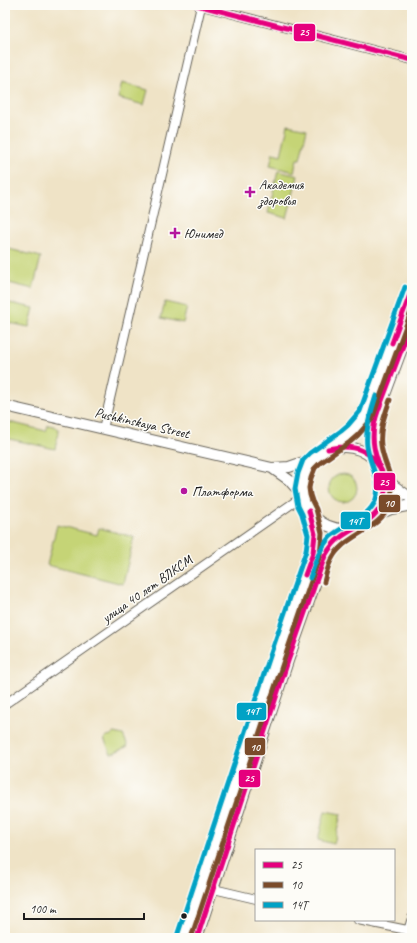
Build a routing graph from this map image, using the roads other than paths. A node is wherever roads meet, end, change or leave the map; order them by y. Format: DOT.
graph roads {
  1 [pos="199,6"];
  2 [pos="412,60"];
  3 [pos="412,289"];
  4 [pos="412,322"];
  5 [pos="395,335"];
  6 [pos="409,338"];
  7 [pos="5,406"];
  8 [pos="103,429"];
  9 [pos="328,449"];
  10 [pos="315,458"];
  11 [pos="272,468"];
  12 [pos="380,468"];
  13 [pos="303,496"];
  14 [pos="412,499"];
  15 [pos="412,505"];
  16 [pos="309,511"];
  17 [pos="373,517"];
  18 [pos="360,526"];
  19 [pos="5,704"];
  20 [pos="201,886"];
  21 [pos="212,889"];
  22 [pos="255,898"];
  23 [pos="412,918"];
  24 [pos="363,921"];
  25 [pos="410,931"];
  26 [pos="184,938"];
  27 [pos="197,938"];
  1 -- 2 [label="street"];
  1 -- 8 [label="street"];
  3 -- 5 [label="main road"];
  4 -- 6 [label="main road"];
  5 -- 6 [label="street"];
  5 -- 9 [label="main road"];
  6 -- 12 [label="main road"];
  7 -- 8 [label="main road, Pushkinskaya Street"];
  8 -- 11 [label="main road, Pushkinskaya Street"];
  9 -- 10 [label="main road"];
  9 -- 12 [label="main road"];
  10 -- 11 [label="main road, Pushkinskaya Street"];
  10 -- 13 [label="main road"];
  11 -- 13 [label="main road, Pushkinskaya Street"];
  12 -- 14 [label="main road"];
  12 -- 17 [label="main road"];
  13 -- 16 [label="main road"];
  13 -- 19 [label="street, улица 40 лет ВЛКСМ"];
  15 -- 17 [label="main road"];
  16 -- 18 [label="main road"];
  16 -- 20 [label="main road"];
  17 -- 18 [label="main road"];
  18 -- 21 [label="main road"];
  20 -- 21 [label="street"];
  20 -- 26 [label="main road"];
  21 -- 22 [label="street"];
  21 -- 27 [label="main road"];
  23 -- 25 [label="street"];
  24 -- 25 [label="street"];
}
